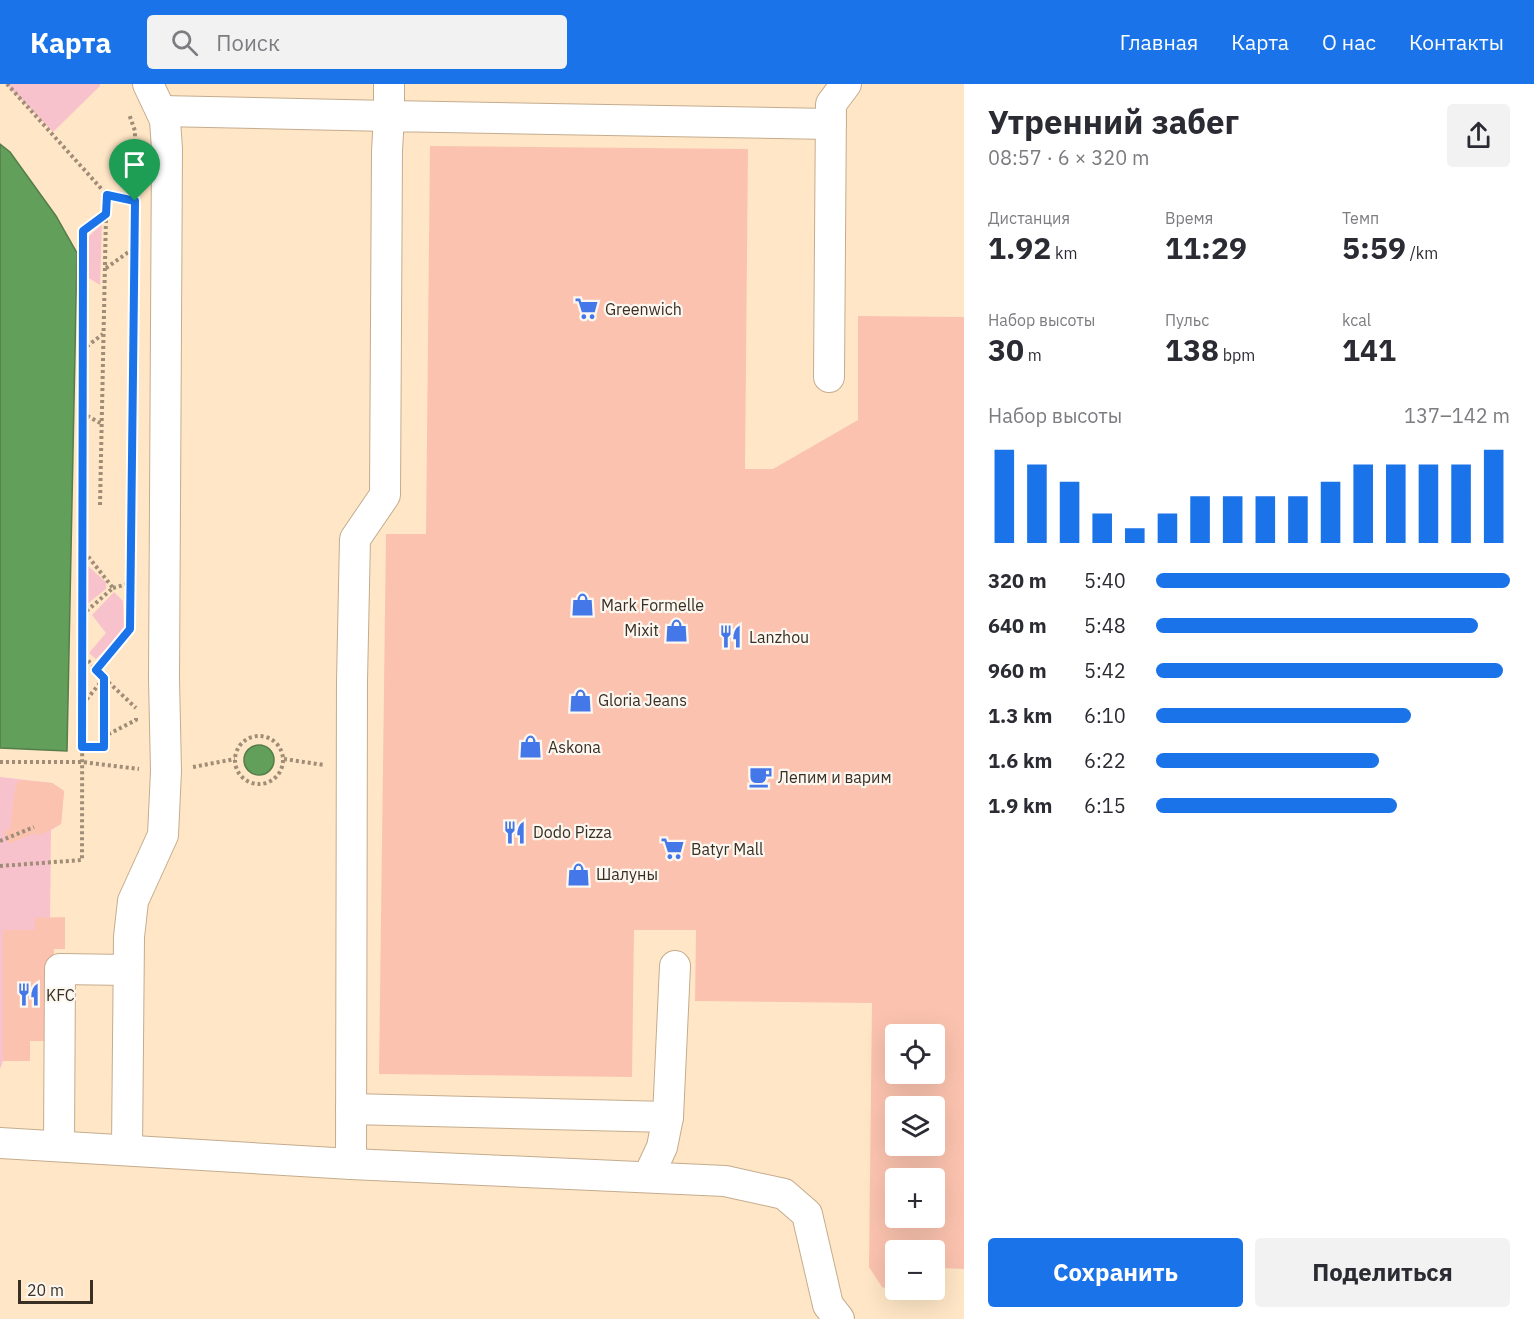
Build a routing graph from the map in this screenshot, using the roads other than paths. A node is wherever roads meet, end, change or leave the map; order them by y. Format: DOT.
graph roads {
  1 [pos="148,84"];
  2 [pos="389,84"];
  3 [pos="846,84"];
  4 [pos="161,111"];
  5 [pos="389,116"];
  6 [pos="831,124"];
  7 [pos="829,377"];
  8 [pos="675,966"];
  9 [pos="129,970"];
  10 [pos="351,1109"];
  11 [pos="668,1117"];
  12 [pos="0,1143"];
  13 [pos="58,1146"];
  14 [pos="127,1150"];
  15 [pos="351,1164"];
  16 [pos="648,1177"];
  17 [pos="839,1319"];
  1 -- 4 [label="lane"];
  2 -- 5 [label="lane"];
  3 -- 6 [label="lane"];
  4 -- 5 [label="lane"];
  4 -- 9 [label="lane"];
  5 -- 6 [label="lane"];
  5 -- 10 [label="lane"];
  6 -- 7 [label="lane"];
  8 -- 11 [label="lane"];
  9 -- 13 [label="lane"];
  9 -- 14 [label="lane"];
  10 -- 11 [label="lane"];
  10 -- 15 [label="lane"];
  11 -- 16 [label="lane"];
  12 -- 13 [label="lane"];
  13 -- 14 [label="lane"];
  14 -- 15 [label="lane"];
  15 -- 16 [label="lane"];
  16 -- 17 [label="lane"];
}
